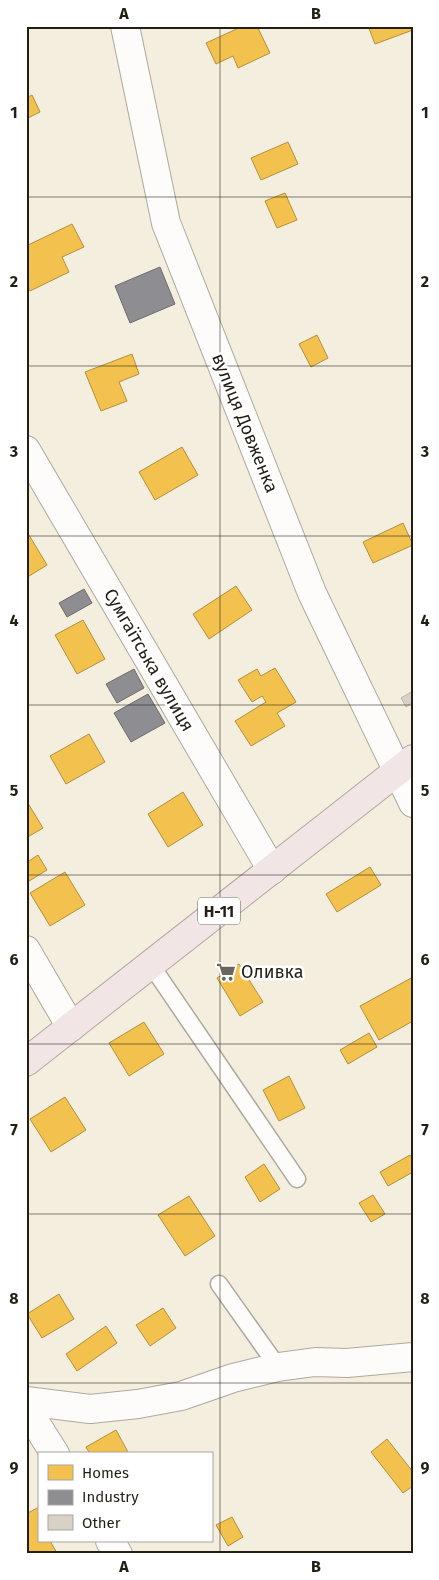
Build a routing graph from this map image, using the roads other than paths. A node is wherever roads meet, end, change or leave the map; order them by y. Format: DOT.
graph roads {
  1 [pos="125,26"];
  2 [pos="26,450"];
  3 [pos="405,766"];
  4 [pos="413,803"];
  5 [pos="272,870"];
  6 [pos="26,950"];
  7 [pos="151,965"];
  8 [pos="71,1027"];
  9 [pos="26,1062"];
  10 [pos="297,1179"];
  11 [pos="219,1284"];
  12 [pos="413,1356"];
  13 [pos="278,1367"];
  14 [pos="26,1401"];
  15 [pos="26,1408"];
  16 [pos="54,1452"];
  17 [pos="111,1542"];
  18 [pos="118,1554"];
  1 -- 3 [label="street, вулиця Довженка"];
  2 -- 5 [label="street, Сумгаїтська вулиця"];
  3 -- 4 [label="street, вулиця Довженка"];
  3 -- 5 [label="main road, Н-11"];
  5 -- 7 [label="main road, Н-11"];
  6 -- 8 [label="street"];
  7 -- 8 [label="main road, Н-11"];
  7 -- 10 [label="lane"];
  8 -- 9 [label="main road, Н-11"];
  11 -- 13 [label="lane"];
  12 -- 13 [label="street"];
  13 -- 14 [label="street"];
  15 -- 16 [label="street"];
  17 -- 18 [label="street"];
}
